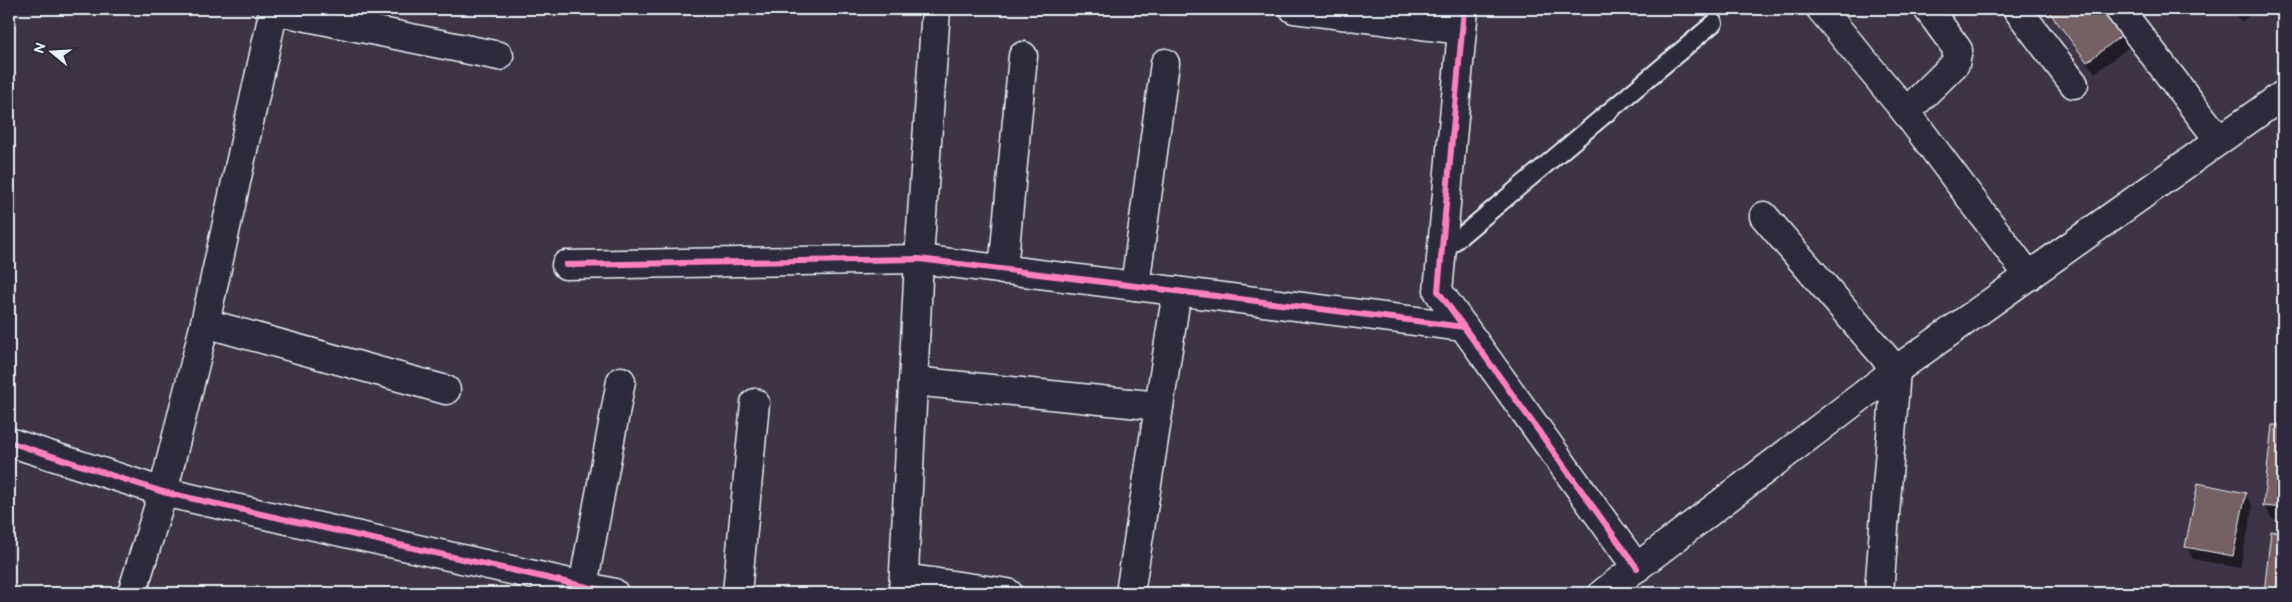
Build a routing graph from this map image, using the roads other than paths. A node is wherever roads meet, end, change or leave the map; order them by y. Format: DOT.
graph roads {
  1 [pos="936,9"];
  2 [pos="1294,9"];
  3 [pos="1821,9"];
  4 [pos="1928,9"];
  5 [pos="2017,9"];
  6 [pos="2119,9"];
  7 [pos="274,10"];
  8 [pos="1463,19"];
  9 [pos="1714,23"];
  10 [pos="499,56"];
  11 [pos="1023,56"];
  12 [pos="1165,63"];
  13 [pos="2074,84"];
  14 [pos="2283,95"];
  15 [pos="1906,112"];
  16 [pos="2219,140"];
  17 [pos="1764,216"];
  18 [pos="1442,252"];
  19 [pos="919,259"];
  20 [pos="566,265"];
  21 [pos="1003,270"];
  22 [pos="2029,276"];
  23 [pos="1135,286"];
  24 [pos="1177,291"];
  25 [pos="205,323"];
  26 [pos="1464,327"];
  27 [pos="1896,370"];
  28 [pos="621,381"];
  29 [pos="913,381"];
  30 [pos="446,390"];
  31 [pos="755,403"];
  32 [pos="1159,406"];
  33 [pos="9,442"];
  34 [pos="163,492"];
  35 [pos="1637,568"];
  36 [pos="903,585"];
  37 [pos="583,586"];
  38 [pos="132,593"];
  39 [pos="614,593"];
  40 [pos="737,593"];
  41 [pos="1008,593"];
  42 [pos="1130,593"];
  43 [pos="1604,593"];
  44 [pos="1879,593"];
  1 -- 19 [label="street"];
  2 -- 8 [label="street"];
  3 -- 15 [label="street"];
  4 -- 15 [label="street"];
  5 -- 13 [label="street"];
  6 -- 16 [label="street"];
  7 -- 10 [label="street"];
  7 -- 25 [label="street"];
  8 -- 18 [label="street"];
  9 -- 18 [label="lane"];
  11 -- 21 [label="street"];
  12 -- 23 [label="street"];
  14 -- 16 [label="street"];
  15 -- 22 [label="street"];
  16 -- 22 [label="street"];
  17 -- 27 [label="street"];
  18 -- 26 [label="street"];
  19 -- 20 [label="street"];
  19 -- 21 [label="street"];
  19 -- 29 [label="street"];
  21 -- 23 [label="street"];
  22 -- 27 [label="street"];
  23 -- 24 [label="street"];
  24 -- 26 [label="street"];
  24 -- 32 [label="street"];
  25 -- 30 [label="street"];
  25 -- 34 [label="street"];
  26 -- 35 [label="street"];
  27 -- 35 [label="street"];
  27 -- 44 [label="street"];
  28 -- 37 [label="street"];
  29 -- 32 [label="street"];
  29 -- 36 [label="street"];
  31 -- 40 [label="street"];
  32 -- 42 [label="street"];
  33 -- 34 [label="street"];
  34 -- 37 [label="street"];
  34 -- 38 [label="street"];
  35 -- 43 [label="street"];
  36 -- 41 [label="street"];
  37 -- 39 [label="street"];
}
